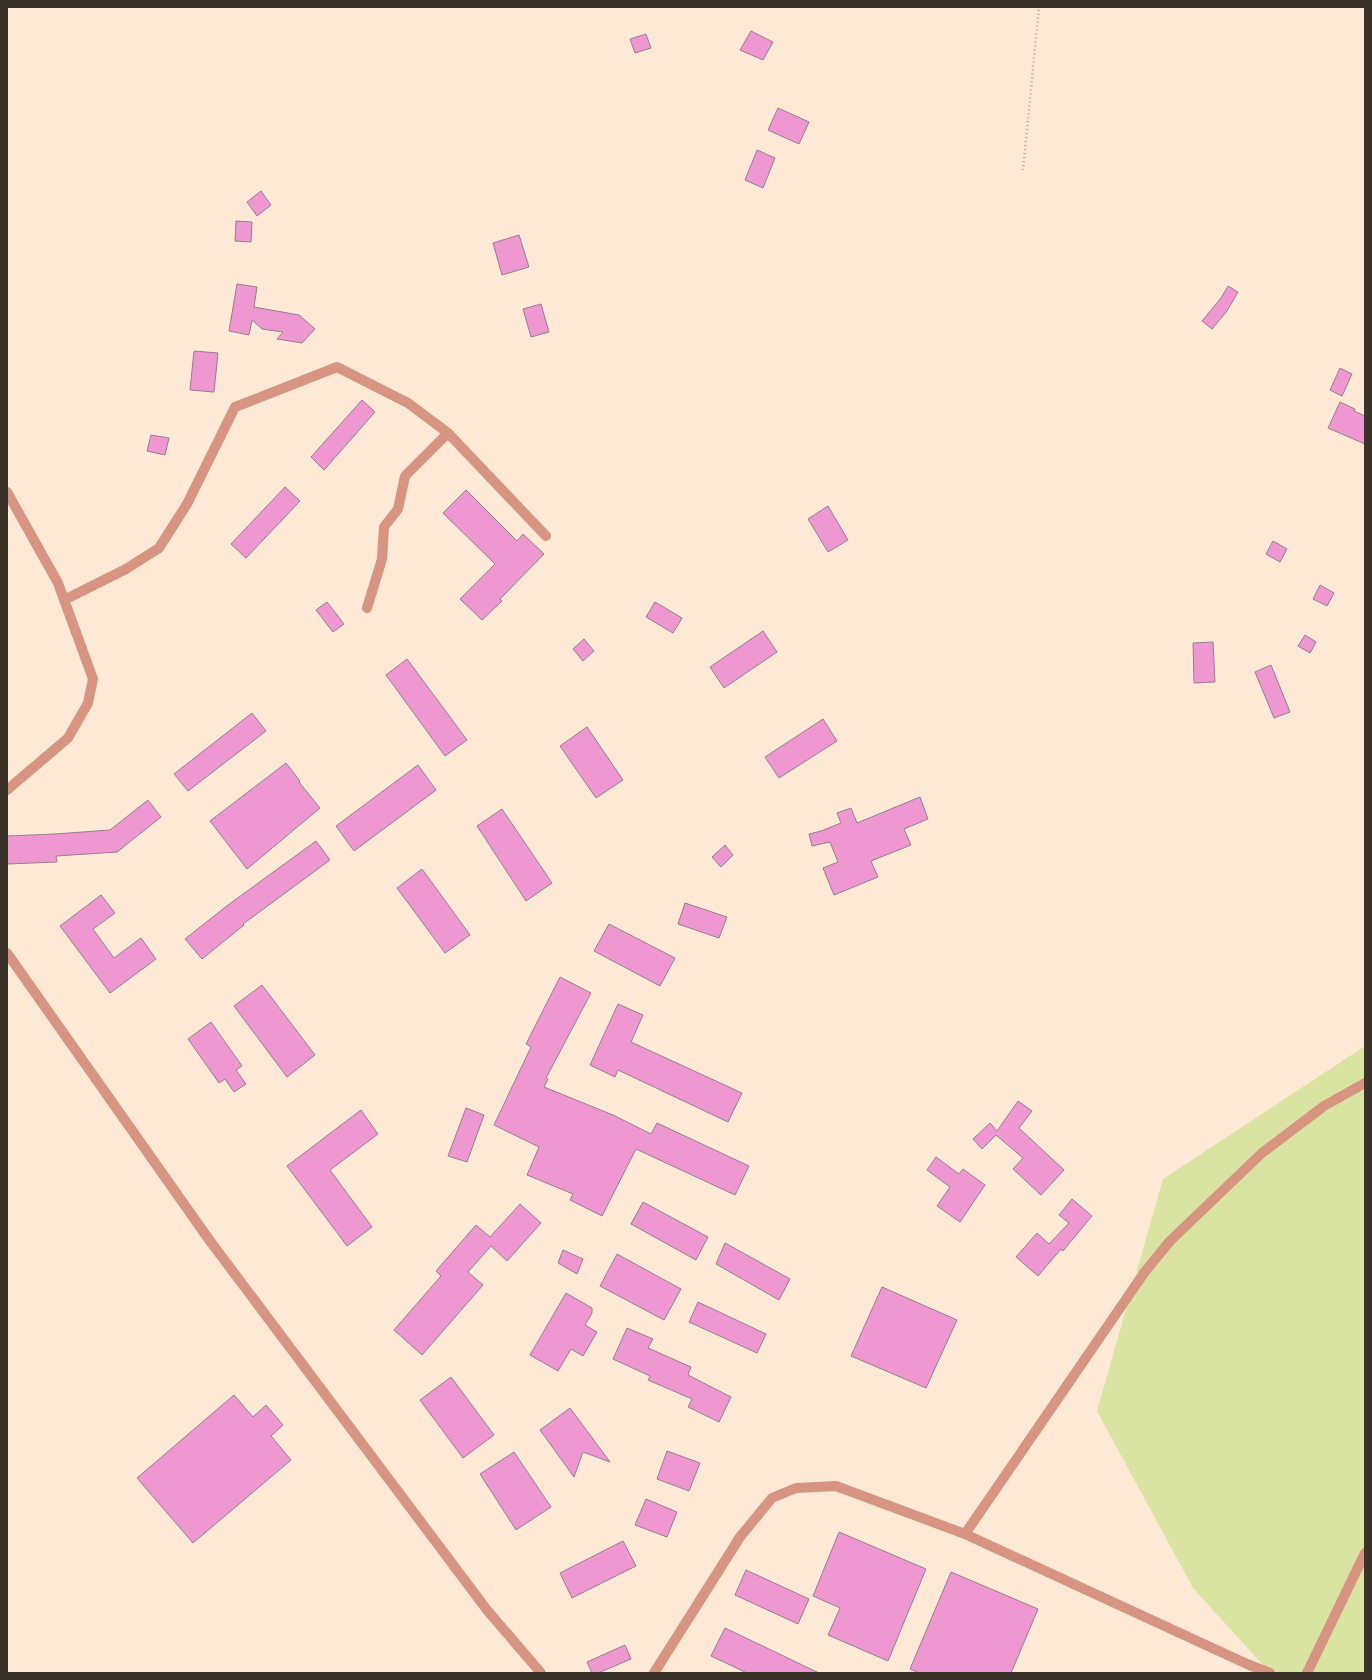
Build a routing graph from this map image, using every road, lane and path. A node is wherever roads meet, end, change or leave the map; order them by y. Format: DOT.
graph roads {
  1 [pos="1039,7"];
  2 [pos="1023,170"];
  3 [pos="448,433"];
  4 [pos="7,492"];
  5 [pos="546,536"];
  6 [pos="64,600"];
  7 [pos="367,608"];
  8 [pos="7,790"];
  9 [pos="7,953"];
  10 [pos="1365,1083"];
  11 [pos="965,1534"];
  12 [pos="1365,1553"];
  13 [pos="541,1673"];
  14 [pos="654,1673"];
  15 [pos="1270,1673"];
  16 [pos="1307,1673"];
  1 -- 2 [label="path"];
  3 -- 5 [label="street"];
  3 -- 6 [label="street"];
  3 -- 7 [label="street"];
  4 -- 6 [label="street"];
  6 -- 8 [label="street"];
  9 -- 13 [label="street"];
  10 -- 11 [label="street"];
  11 -- 14 [label="street"];
  11 -- 15 [label="street"];
  12 -- 16 [label="street"];
}
